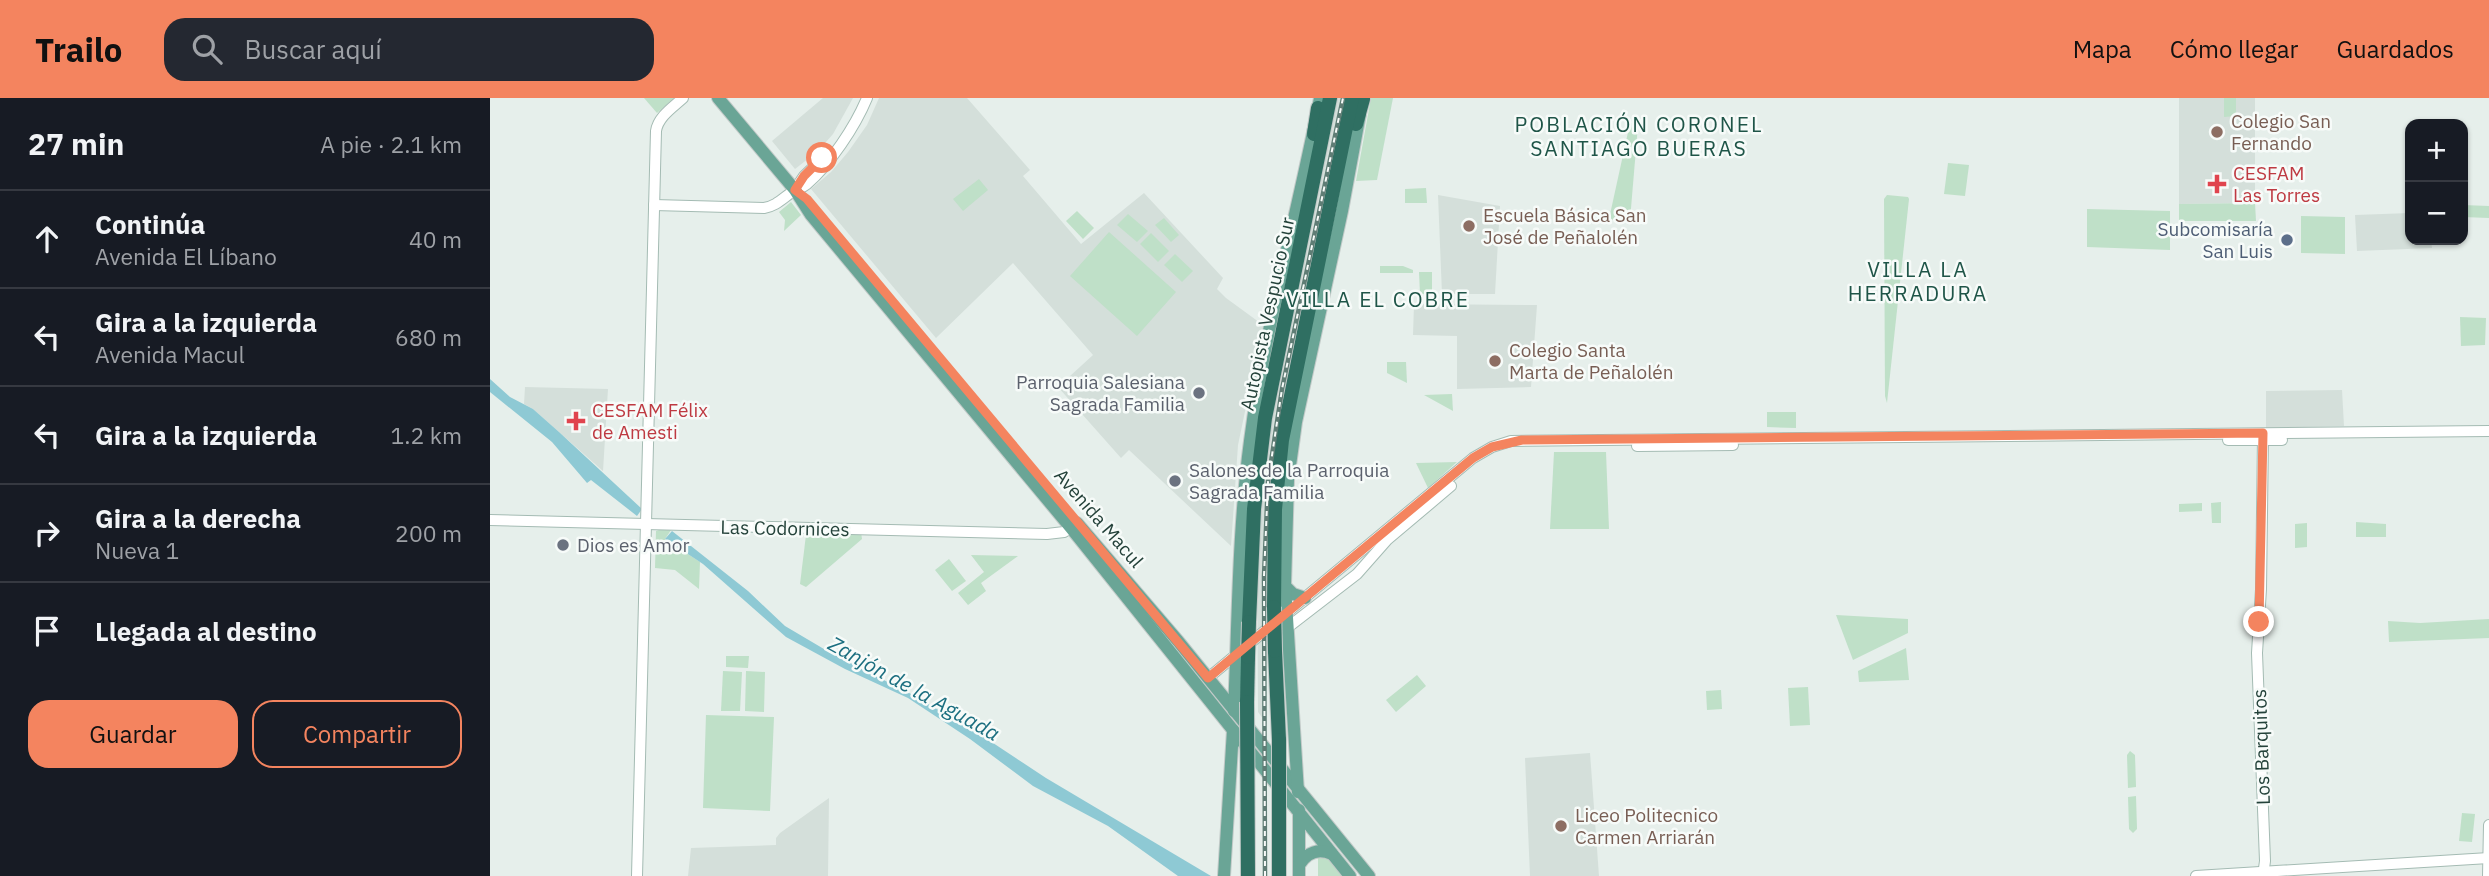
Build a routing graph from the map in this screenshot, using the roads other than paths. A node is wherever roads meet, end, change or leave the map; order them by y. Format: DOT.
graph roads {
  1 [pos="683,98"];
  2 [pos="718,98"];
  3 [pos="867,98"];
  4 [pos="1330,98"];
  5 [pos="1359,98"];
  6 [pos="1319,103"];
  7 [pos="795,190"];
  8 [pos="654,205"];
  9 [pos="1300,249"];
  10 [pos="2489,431"];
  11 [pos="2262,436"];
  12 [pos="2489,439"];
  13 [pos="490,520"];
  14 [pos="646,524"];
  15 [pos="1074,526"];
  16 [pos="1285,586"];
  17 [pos="1319,586"];
  18 [pos="1304,598"];
  19 [pos="1325,601"];
  20 [pos="1280,611"];
  21 [pos="1287,628"];
  22 [pos="1242,656"];
  23 [pos="1208,678"];
  24 [pos="1234,710"];
  25 [pos="1233,732"];
  26 [pos="1298,789"];
  27 [pos="1299,813"];
  28 [pos="2489,825"];
  29 [pos="1332,854"];
  30 [pos="2488,858"];
  31 [pos="1299,870"];
  32 [pos="2264,874"];
  33 [pos="637,876"];
  34 [pos="1224,876"];
  35 [pos="1248,876"];
  36 [pos="1279,876"];
  37 [pos="1350,876"];
  38 [pos="1369,876"];
  39 [pos="2196,876"];
  40 [pos="2487,876"];
  1 -- 8 [label="street"];
  2 -- 7 [label="main road, Avenida Macul"];
  3 -- 7 [label="street"];
  4 -- 9 [label="highway, Autopista Vespucio Sur"];
  5 -- 16 [label="main road"];
  5 -- 20 [label="highway, Autopista Vespucio Sur"];
  6 -- 9 [label="highway"];
  6 -- 22 [label="main road"];
  7 -- 8 [label="street"];
  7 -- 15 [label="main road, Avenida Macul"];
  8 -- 14 [label="street"];
  9 -- 22 [label="highway, Autopista Vespucio Sur, bridge"];
  10 -- 11 [label="street"];
  11 -- 12 [label="street"];
  11 -- 17 [label="street"];
  11 -- 19 [label="street"];
  11 -- 32 [label="street, Los Barquitos"];
  13 -- 14 [label="street, Las Codornices"];
  14 -- 15 [label="street, Las Codornices"];
  14 -- 33 [label="street"];
  15 -- 23 [label="main road, Avenida Macul"];
  15 -- 25 [label="main road, Avenida Macul"];
  16 -- 18 [label="main road"];
  16 -- 20 [label="main road"];
  17 -- 18 [label="street"];
  17 -- 19 [label="street"];
  18 -- 20 [label="street"];
  19 -- 21 [label="street"];
  20 -- 21 [label="main road"];
  20 -- 22 [label="street"];
  20 -- 36 [label="highway, Autopista Vespucio Sur, bridge"];
  21 -- 26 [label="main road"];
  22 -- 23 [label="street"];
  22 -- 24 [label="main road"];
  22 -- 35 [label="highway, Autopista Vespucio Sur, bridge"];
  23 -- 24 [label="main road, Avenida Macul"];
  24 -- 25 [label="main road"];
  24 -- 26 [label="main road, Avenida Macul"];
  25 -- 27 [label="main road, Avenida Macul"];
  25 -- 34 [label="main road"];
  26 -- 27 [label="main road"];
  26 -- 38 [label="main road, Avenida Macul"];
  27 -- 29 [label="main road, Avenida Macul"];
  27 -- 31 [label="main road"];
  28 -- 30 [label="street"];
  29 -- 31 [label="main road"];
  29 -- 37 [label="main road, Avenida Macul"];
  30 -- 32 [label="street"];
  30 -- 40 [label="street"];
  32 -- 39 [label="street"];
}
